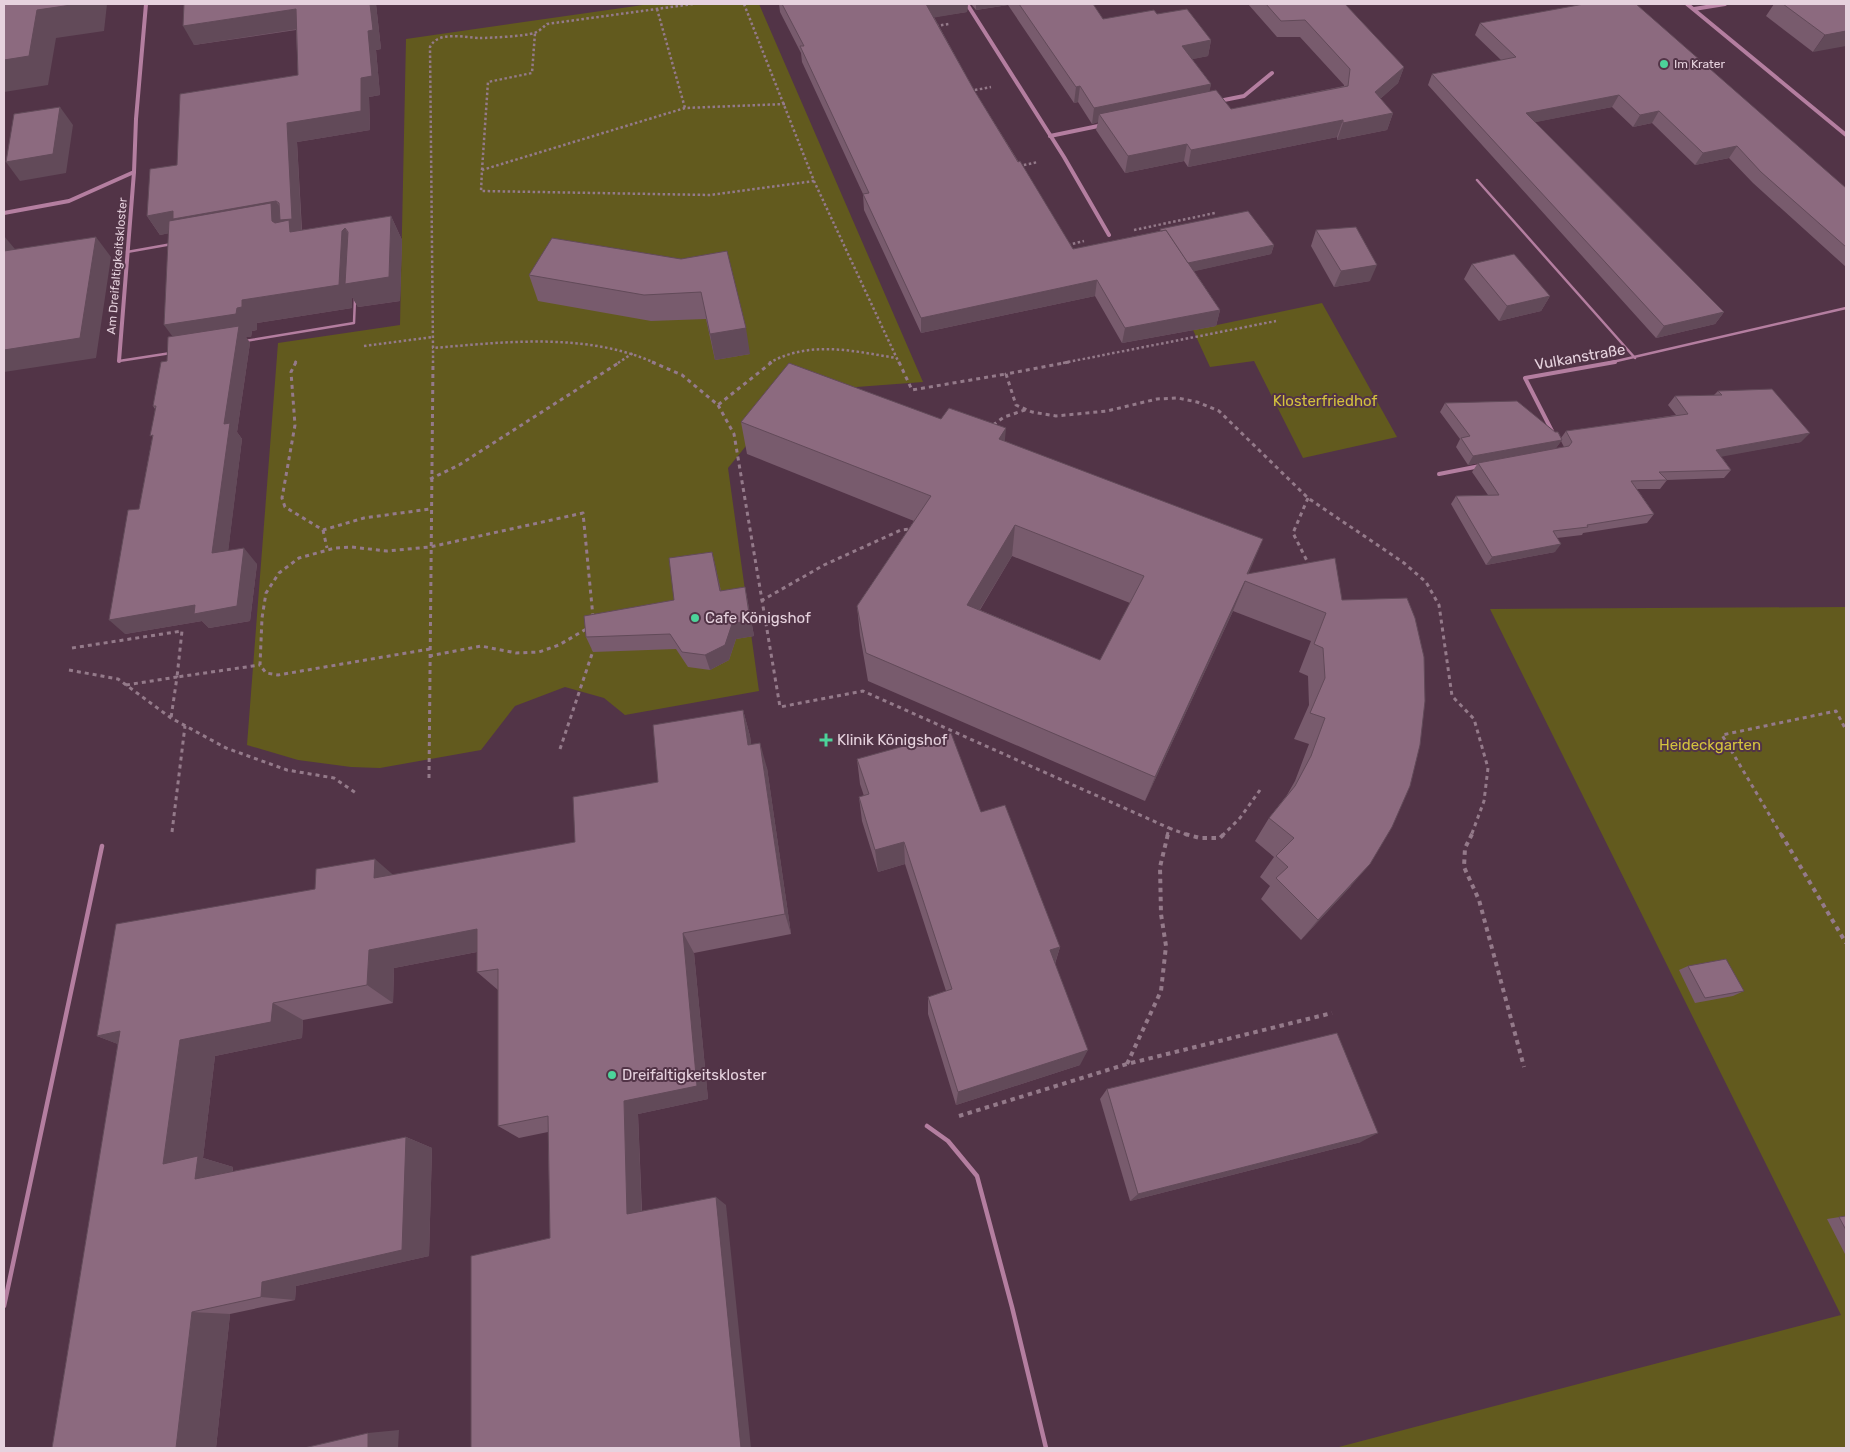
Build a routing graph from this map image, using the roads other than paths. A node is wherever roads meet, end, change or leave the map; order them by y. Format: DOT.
graph roads {
  1 [pos="146,4"];
  2 [pos="967,4"];
  3 [pos="1687,4"];
  4 [pos="1725,4"];
  5 [pos="1694,9"];
  6 [pos="1272,73"];
  7 [pos="1214,102"];
  8 [pos="1108,124"];
  9 [pos="1846,135"];
  10 [pos="1050,136"];
  11 [pos="134,172"];
  12 [pos="1477,180"];
  13 [pos="4,213"];
  14 [pos="1109,236"];
  15 [pos="174,243"];
  16 [pos="127,252"];
  17 [pos="355,294"];
  18 [pos="1846,308"];
  19 [pos="236,342"];
  20 [pos="178,352"];
  21 [pos="1636,358"];
  22 [pos="119,361"];
  23 [pos="1554,435"];
  24 [pos="1486,465"];
  25 [pos="1439,474"];
  26 [pos="102,846"];
  27 [pos="928,1126"];
  28 [pos="4,1306"];
  29 [pos="1046,1448"];
  1 -- 11 [label="street, Am Dreifaltigkeitskloster"];
  2 -- 10 [label="street"];
  3 -- 5 [label="street"];
  4 -- 5 [label="street"];
  5 -- 9 [label="street"];
  6 -- 7 [label="street"];
  8 -- 10 [label="street"];
  10 -- 14 [label="street"];
  11 -- 13 [label="street, Am Dreifaltigkeitskloster"];
  11 -- 16 [label="street, Am Dreifaltigkeitskloster"];
  12 -- 21 [label="lane, Vulkanstraße"];
  15 -- 16 [label="lane"];
  16 -- 22 [label="street, Am Dreifaltigkeitskloster"];
  17 -- 19 [label="lane"];
  18 -- 21 [label="lane, Vulkanstraße"];
  20 -- 22 [label="lane"];
  21 -- 23 [label="lane, Vulkanstraße"];
  24 -- 25 [label="lane"];
  26 -- 28 [label="lane"];
  27 -- 29 [label="lane"];
}
